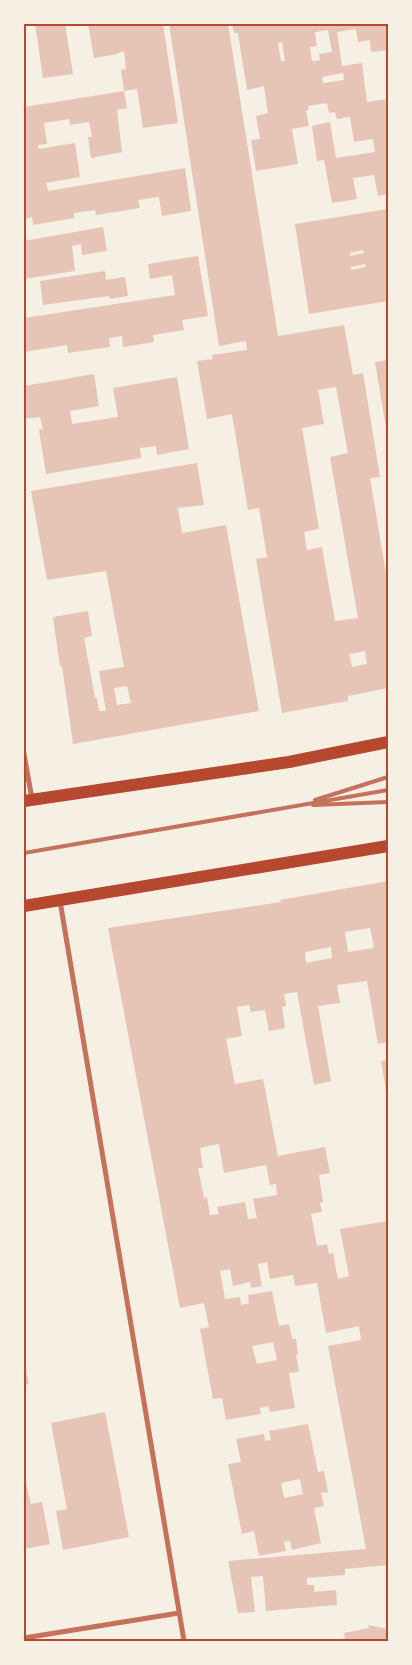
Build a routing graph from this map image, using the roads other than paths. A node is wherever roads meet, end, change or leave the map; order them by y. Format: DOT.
graph roads {
  1 [pos="388,742"];
  2 [pos="24,754"];
  3 [pos="388,778"];
  4 [pos="388,790"];
  5 [pos="28,800"];
  6 [pos="388,802"];
  7 [pos="298,805"];
  8 [pos="388,846"];
  9 [pos="24,853"];
  10 [pos="60,900"];
  11 [pos="24,906"];
  12 [pos="179,1613"];
  13 [pos="24,1638"];
  14 [pos="184,1641"];
  1 -- 5 [label="main road"];
  2 -- 5 [label="street"];
  3 -- 7 [label="lane"];
  4 -- 7 [label="lane"];
  6 -- 7 [label="lane"];
  7 -- 9 [label="lane"];
  8 -- 10 [label="main road"];
  10 -- 11 [label="main road"];
  10 -- 12 [label="street"];
  12 -- 13 [label="street"];
  12 -- 14 [label="street"];
}
